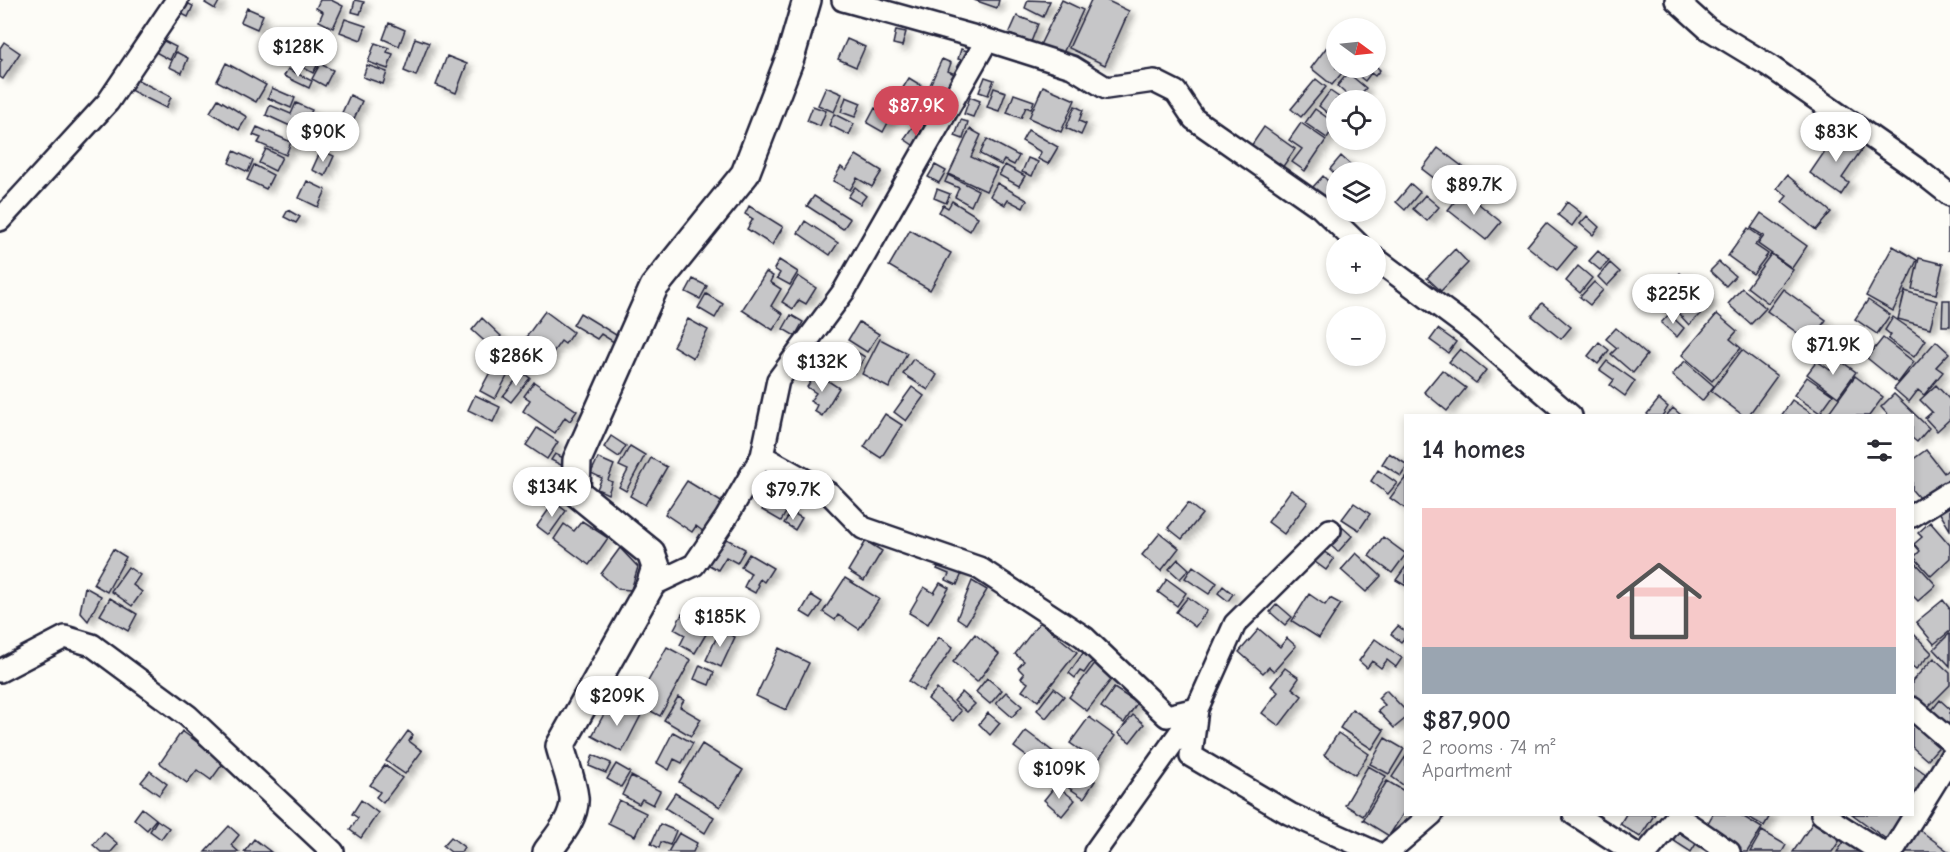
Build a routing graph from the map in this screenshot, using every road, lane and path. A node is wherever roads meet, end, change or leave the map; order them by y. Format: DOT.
graph roads {
  1 [pos="177,0"];
  2 [pos="807,0"];
  3 [pos="843,0"];
  4 [pos="1676,0"];
  5 [pos="987,39"];
  6 [pos="1950,195"];
  7 [pos="0,220"];
  8 [pos="1348,234"];
  9 [pos="1386,266"];
  10 [pos="1569,414"];
  11 [pos="762,456"];
  12 [pos="1950,492"];
  13 [pos="1914,515"];
  14 [pos="1330,531"];
  15 [pos="651,586"];
  16 [pos="0,671"];
  17 [pos="1197,710"];
  18 [pos="1914,710"];
  19 [pos="1950,741"];
  20 [pos="1950,758"];
  21 [pos="1430,816"];
  22 [pos="1577,816"];
  23 [pos="1678,816"];
  24 [pos="1825,816"];
  25 [pos="333,852"];
  26 [pos="547,852"];
  27 [pos="1095,852"];
  28 [pos="1375,852"];
  29 [pos="1388,852"];
  30 [pos="1633,852"];
  31 [pos="1647,852"];
  32 [pos="1729,852"];
  33 [pos="1881,852"];
  34 [pos="1892,852"];
  1 -- 7 [label="street"];
  2 -- 15 [label="street"];
  3 -- 5 [label="street"];
  4 -- 6 [label="street"];
  5 -- 8 [label="street"];
  5 -- 11 [label="street"];
  9 -- 10 [label="street"];
  11 -- 15 [label="street"];
  11 -- 17 [label="street"];
  12 -- 13 [label="street"];
  14 -- 17 [label="street"];
  15 -- 26 [label="street"];
  16 -- 25 [label="street"];
  17 -- 27 [label="street"];
  17 -- 28 [label="street"];
  18 -- 19 [label="street"];
  20 -- 34 [label="street"];
  21 -- 29 [label="street"];
  22 -- 30 [label="street"];
  23 -- 31 [label="street"];
  23 -- 32 [label="street"];
  24 -- 33 [label="street"];
}
